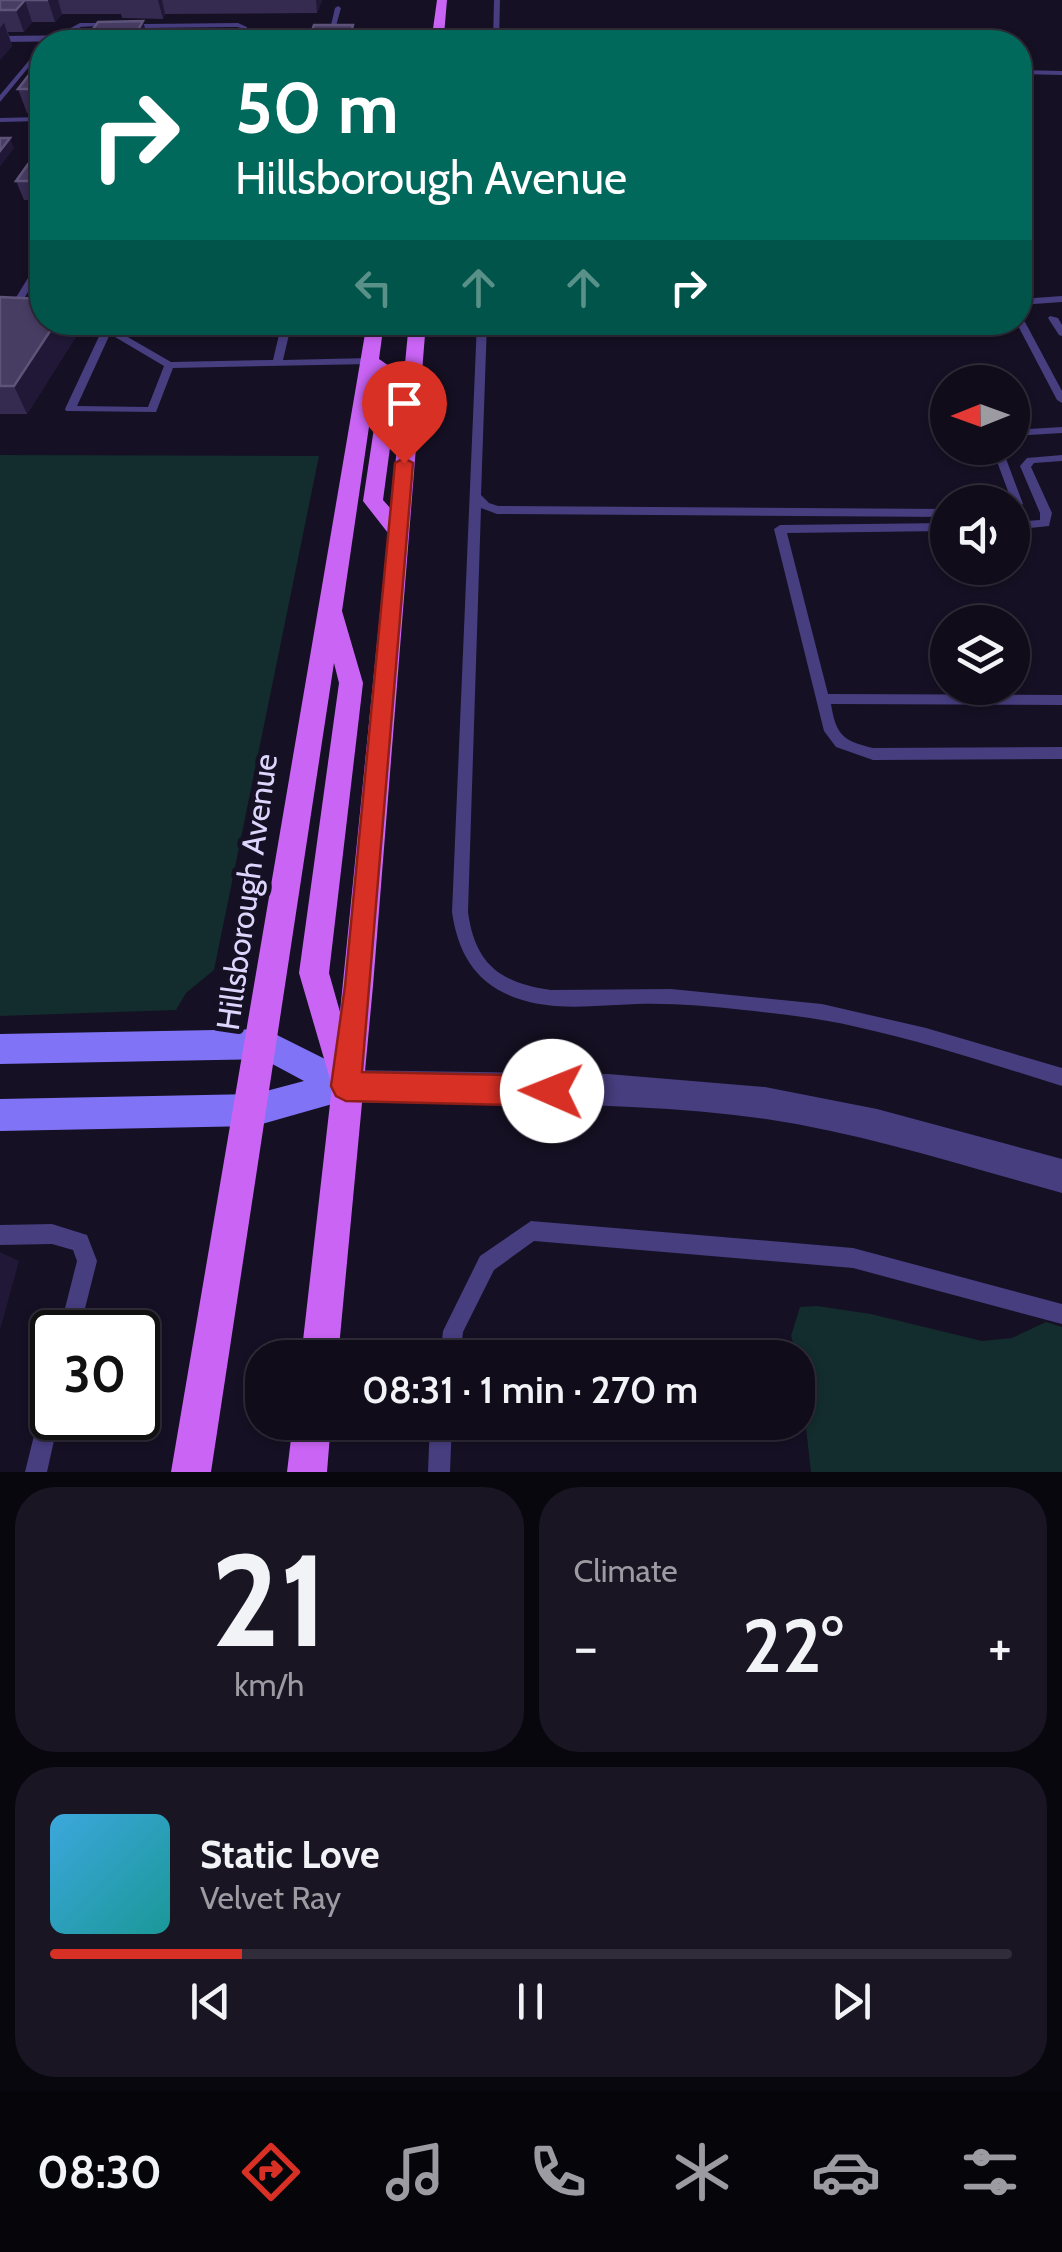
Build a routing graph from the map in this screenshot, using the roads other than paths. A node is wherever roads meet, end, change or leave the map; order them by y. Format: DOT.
graph roads {
  1 [pos="428,0"];
  2 [pos="442,0"];
  3 [pos="455,0"];
  4 [pos="497,0"];
  5 [pos="338,8"];
  6 [pos="168,30"];
  7 [pos="243,30"];
  8 [pos="332,30"];
  9 [pos="424,30"];
  10 [pos="439,30"];
  11 [pos="450,30"];
  12 [pos="496,30"];
  13 [pos="0,39"];
  14 [pos="30,41"];
  15 [pos="30,64"];
  16 [pos="1032,72"];
  17 [pos="1062,73"];
  18 [pos="0,100"];
  19 [pos="30,119"];
  20 [pos="0,120"];
  21 [pos="30,282"];
  22 [pos="1062,300"];
  23 [pos="1032,301"];
  24 [pos="15,307"];
  25 [pos="0,308"];
  26 [pos="28,309"];
  27 [pos="1062,318"];
  28 [pos="1062,334"];
  29 [pos="106,335"];
  30 [pos="117,335"];
  31 [pos="123,335"];
  32 [pos="284,335"];
  33 [pos="374,335"];
  34 [pos="417,335"];
  35 [pos="481,335"];
  36 [pos="1027,335"];
  37 [pos="122,338"];
  38 [pos="370,361"];
  39 [pos="277,363"];
  40 [pos="169,364"];
  41 [pos="1062,400"];
  42 [pos="1062,430"];
  43 [pos="1030,433"];
  44 [pos="1062,458"];
  45 [pos="475,495"];
  46 [pos="930,513"];
  47 [pos="1030,524"];
  48 [pos="930,527"];
  49 [pos="398,530"];
  50 [pos="330,604"];
  51 [pos="822,698"];
  52 [pos="1062,700"];
  53 [pos="1062,752"];
  54 [pos="265,1044"];
  55 [pos="0,1049"];
  56 [pos="1062,1077"];
  57 [pos="346,1086"];
  58 [pos="255,1110"];
  59 [pos="0,1115"];
  60 [pos="1062,1176"];
  61 [pos="0,1235"];
  62 [pos="75,1310"];
  63 [pos="1062,1314"];
  64 [pos="321,1340"];
  65 [pos="452,1340"];
  66 [pos="43,1440"];
  67 [pos="310,1440"];
  68 [pos="441,1440"];
  69 [pos="36,1472"];
  70 [pos="191,1472"];
  71 [pos="306,1472"];
  72 [pos="439,1472"];
  1 -- 9 [label="main road"];
  2 -- 10 [label="main road"];
  3 -- 11 [label="main road"];
  4 -- 12 [label="lane"];
  5 -- 8 [label="lane"];
  6 -- 7 [label="lane"];
  13 -- 14 [label="street"];
  15 -- 18 [label="lane"];
  16 -- 17 [label="lane"];
  19 -- 20 [label="lane"];
  21 -- 24 [label="lane"];
  22 -- 23 [label="lane"];
  24 -- 25 [label="lane"];
  24 -- 26 [label="lane"];
  27 -- 28 [label="lane"];
  29 -- 40 [label="lane"];
  30 -- 37 [label="lane"];
  31 -- 37 [label="lane"];
  32 -- 39 [label="lane"];
  33 -- 38 [label="main road, Hillsborough Avenue"];
  34 -- 49 [label="main road"];
  35 -- 45 [label="lane"];
  36 -- 41 [label="lane"];
  37 -- 40 [label="lane"];
  38 -- 39 [label="lane"];
  38 -- 49 [label="main road"];
  38 -- 50 [label="main road, Hillsborough Avenue"];
  39 -- 40 [label="lane"];
  42 -- 43 [label="lane"];
  44 -- 47 [label="lane"];
  45 -- 46 [label="lane"];
  45 -- 56 [label="lane"];
  48 -- 51 [label="lane"];
  49 -- 57 [label="main road"];
  50 -- 54 [label="main road, Hillsborough Avenue"];
  50 -- 57 [label="main road"];
  51 -- 52 [label="lane"];
  51 -- 53 [label="lane"];
  54 -- 55 [label="main road"];
  54 -- 57 [label="main road"];
  54 -- 58 [label="main road, Hillsborough Avenue"];
  57 -- 58 [label="main road"];
  57 -- 60 [label="street"];
  57 -- 64 [label="main road"];
  58 -- 59 [label="main road"];
  58 -- 70 [label="main road, Hillsborough Avenue"];
  61 -- 62 [label="lane"];
  63 -- 65 [label="lane"];
  66 -- 69 [label="lane"];
  67 -- 71 [label="main road"];
  68 -- 72 [label="lane"];
}
